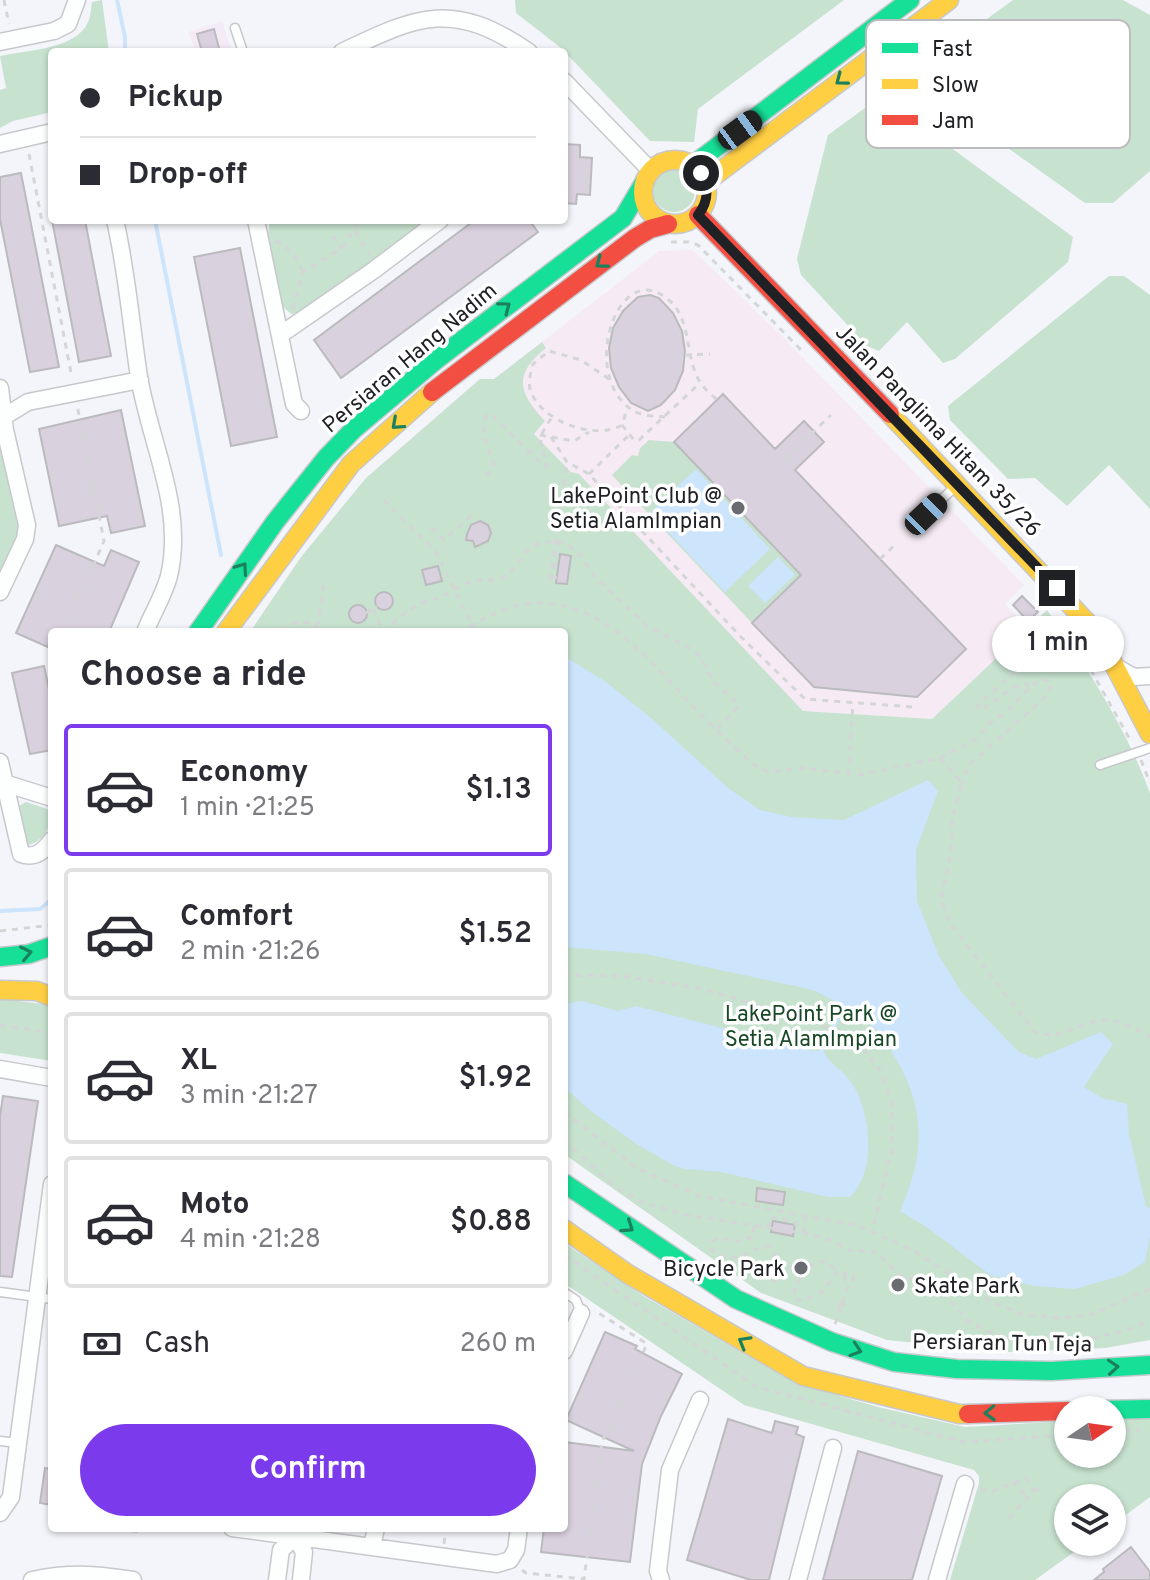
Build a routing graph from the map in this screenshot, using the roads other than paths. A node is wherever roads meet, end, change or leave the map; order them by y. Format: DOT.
graph roads {
  1 [pos="77,0"];
  2 [pos="910,0"];
  3 [pos="949,0"];
  4 [pos="884,20"];
  5 [pos="922,20"];
  6 [pos="235,28"];
  7 [pos="866,33"];
  8 [pos="5,36"];
  9 [pos="242,48"];
  10 [pos="350,48"];
  11 [pos="523,48"];
  12 [pos="866,62"];
  13 [pos="568,86"];
  14 [pos="48,134"];
  15 [pos="0,144"];
  16 [pos="693,165"];
  17 [pos="648,176"];
  18 [pos="706,182"];
  19 [pos="698,215"];
  20 [pos="116,224"];
  21 [pos="257,224"];
  22 [pos="435,224"];
  23 [pos="668,224"];
  24 [pos="280,335"];
  25 [pos="140,380"];
  26 [pos="0,388"];
  27 [pos="301,411"];
  28 [pos="2,417"];
  29 [pos="957,484"];
  30 [pos="926,514"];
  31 [pos="0,592"];
  32 [pos="147,628"];
  33 [pos="201,628"];
  34 [pos="229,628"];
  35 [pos="1116,667"];
  36 [pos="1150,676"];
  37 [pos="1150,699"];
  38 [pos="1148,730"];
  39 [pos="1150,748"];
  40 [pos="0,762"];
  41 [pos="1100,765"];
  42 [pos="4,783"];
  43 [pos="48,797"];
  44 [pos="48,844"];
  45 [pos="48,947"];
  46 [pos="0,957"];
  47 [pos="0,990"];
  48 [pos="48,995"];
  49 [pos="0,1069"];
  50 [pos="48,1077"];
  51 [pos="568,1186"];
  52 [pos="568,1232"];
  53 [pos="48,1241"];
  54 [pos="0,1292"];
  55 [pos="568,1295"];
  56 [pos="44,1298"];
  57 [pos="581,1313"];
  58 [pos="568,1342"];
  59 [pos="1150,1365"];
  60 [pos="700,1400"];
  61 [pos="1126,1409"];
  62 [pos="1150,1409"];
  63 [pos="1054,1411"];
  64 [pos="0,1441"];
  65 [pos="18,1443"];
  66 [pos="833,1448"];
  67 [pos="965,1484"];
  68 [pos="2,1512"];
  69 [pos="296,1532"];
  70 [pos="375,1532"];
  71 [pos="518,1532"];
  72 [pos="372,1547"];
  73 [pos="59,1577"];
  74 [pos="32,1580"];
  75 [pos="133,1580"];
  76 [pos="277,1580"];
  77 [pos="301,1580"];
  78 [pos="661,1580"];
  79 [pos="798,1580"];
  80 [pos="937,1580"];
  1 -- 8 [label="street"];
  2 -- 4 [label="street"];
  3 -- 5 [label="street, one-way"];
  6 -- 9 [label="lane"];
  7 -- 16 [label="street"];
  10 -- 11 [label="street"];
  12 -- 18 [label="street, one-way"];
  13 -- 17 [label="street"];
  14 -- 15 [label="street"];
  16 -- 17 [label="street"];
  16 -- 18 [label="street"];
  17 -- 23 [label="street"];
  33 -- 17 [label="street, Persiaran Hang Nadim, one-way"];
  18 -- 19 [label="street"];
  19 -- 23 [label="street"];
  19 -- 29 [label="street, Jalan Panglima Hitam 35/26"];
  20 -- 25 [label="street"];
  21 -- 24 [label="street"];
  22 -- 24 [label="street"];
  23 -- 34 [label="street, Persiaran Hang Nadim, one-way"];
  24 -- 27 [label="street"];
  25 -- 28 [label="street"];
  25 -- 32 [label="street"];
  26 -- 28 [label="street"];
  28 -- 31 [label="street"];
  29 -- 30 [label="lane"];
  29 -- 35 [label="street, Jalan Panglima Hitam 35/26"];
  35 -- 36 [label="street"];
  35 -- 38 [label="street, Jalan Panglima Hitam 35/26"];
  37 -- 38 [label="street"];
  39 -- 41 [label="lane"];
  40 -- 42 [label="street"];
  42 -- 43 [label="street"];
  42 -- 44 [label="street"];
  46 -- 45 [label="street, one-way"];
  47 -- 48 [label="street"];
  49 -- 50 [label="street"];
  51 -- 59 [label="street, Persiaran Tun Teja, one-way"];
  63 -- 52 [label="street, one-way"];
  53 -- 56 [label="street"];
  54 -- 56 [label="lane"];
  55 -- 57 [label="lane"];
  56 -- 65 [label="street"];
  57 -- 58 [label="street"];
  60 -- 78 [label="street"];
  61 -- 62 [label="street"];
  64 -- 65 [label="lane"];
  65 -- 68 [label="street"];
  66 -- 79 [label="street"];
  67 -- 80 [label="street"];
  69 -- 72 [label="street"];
  69 -- 76 [label="street"];
  69 -- 77 [label="street"];
  70 -- 72 [label="street"];
  71 -- 72 [label="street"];
  73 -- 74 [label="street"];
  73 -- 75 [label="street"];
}
